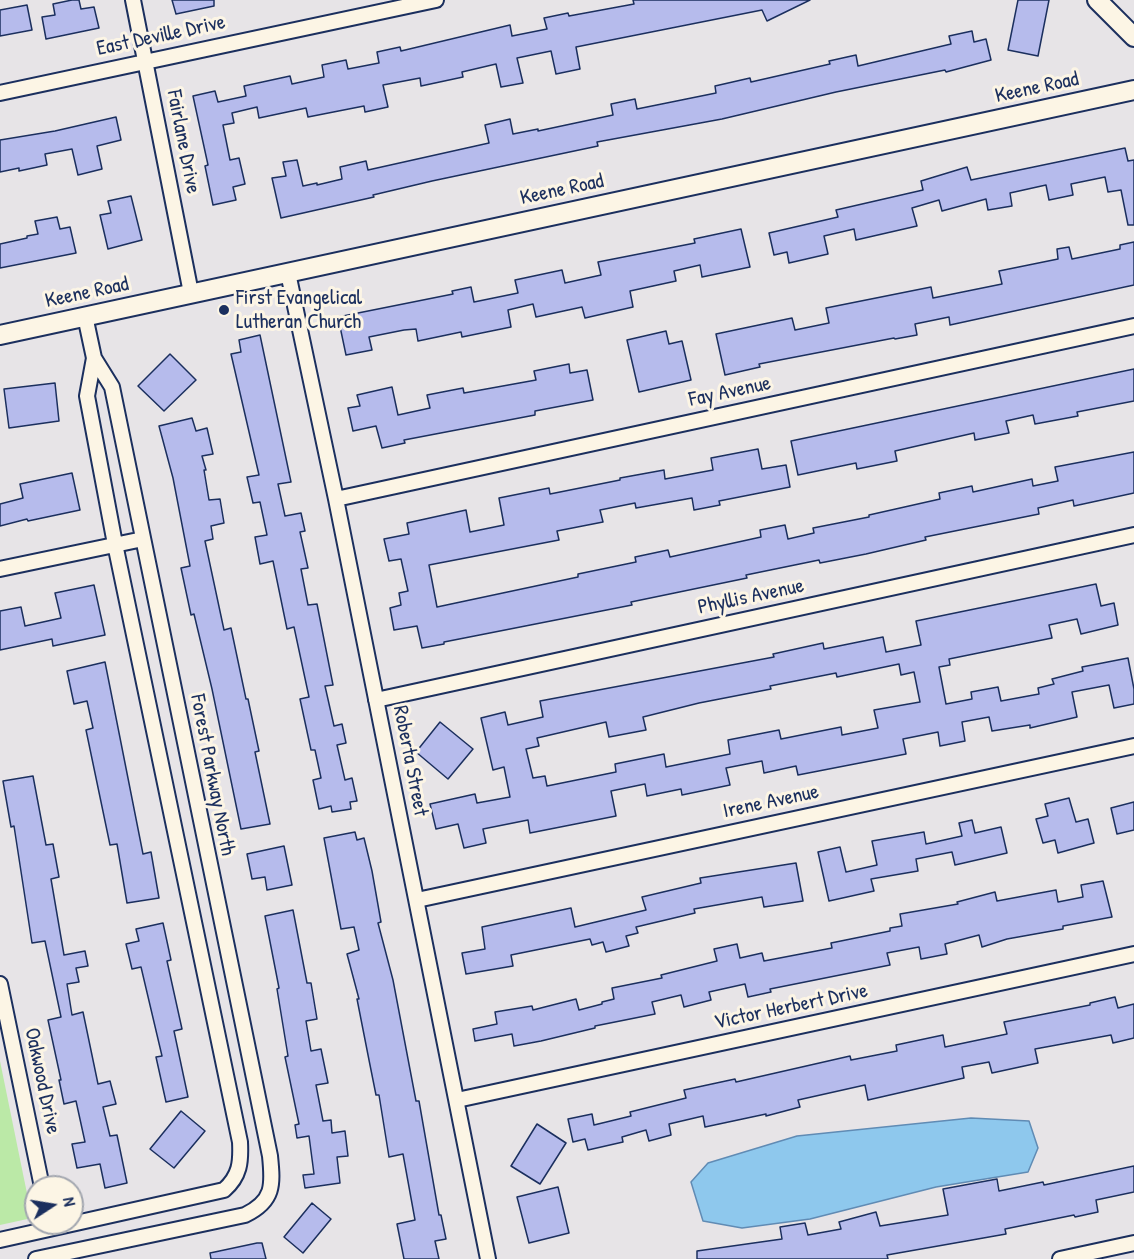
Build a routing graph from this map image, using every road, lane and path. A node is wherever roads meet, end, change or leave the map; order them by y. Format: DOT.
graph roads {
  1 [pos="133,0"];
  2 [pos="436,0"];
  3 [pos="1097,0"];
  4 [pos="1134,37"];
  5 [pos="146,61"];
  6 [pos="1134,90"];
  7 [pos="0,93"];
  8 [pos="288,273"];
  9 [pos="191,293"];
  10 [pos="85,316"];
  11 [pos="1134,326"];
  12 [pos="0,335"];
  13 [pos="94,358"];
  14 [pos="336,499"];
  15 [pos="1134,535"];
  16 [pos="143,538"];
  17 [pos="115,544"];
  18 [pos="0,569"];
  19 [pos="376,700"];
  20 [pos="1134,746"];
  21 [pos="417,900"];
  22 [pos="1134,954"];
  23 [pos="0,984"];
  24 [pos="236,1000"];
  25 [pos="211,1005"];
  26 [pos="457,1100"];
  27 [pos="40,1175"];
  28 [pos="84,1219"];
  29 [pos="24,1233"];
  30 [pos="52,1235"];
  31 [pos="0,1240"];
  32 [pos="1134,1243"];
  33 [pos="56,1254"];
  34 [pos="36,1259"];
  35 [pos="488,1259"];
  36 [pos="1060,1259"];
  1 -- 5 [label="street, Fairlane Drive"];
  2 -- 5 [label="street, East Deville Drive"];
  3 -- 4 [label="main road"];
  5 -- 7 [label="street, East Deville Drive"];
  5 -- 9 [label="street, Fairlane Drive"];
  6 -- 8 [label="main road, Keene Road"];
  8 -- 9 [label="main road, Keene Road"];
  8 -- 14 [label="street, Roberta Street"];
  9 -- 10 [label="main road, Keene Road"];
  10 -- 12 [label="main road, Keene Road"];
  10 -- 13 [label="street, Forest Parkway North"];
  11 -- 14 [label="street, Fay Avenue"];
  13 -- 16 [label="street, Forest Parkway North"];
  13 -- 17 [label="street, Forest Parkway North"];
  14 -- 19 [label="street, Roberta Street"];
  15 -- 19 [label="street, Phyllis Avenue"];
  16 -- 17 [label="street"];
  16 -- 24 [label="street, Forest Parkway North"];
  17 -- 18 [label="street"];
  17 -- 25 [label="street, Forest Parkway North"];
  19 -- 21 [label="street, Roberta Street"];
  20 -- 21 [label="street, Irene Avenue"];
  21 -- 26 [label="street, Roberta Street"];
  22 -- 26 [label="street, Victor Herbert Drive"];
  23 -- 27 [label="street, Oakwood Drive"];
  24 -- 25 [label="street"];
  24 -- 33 [label="street, Forest Parkway North"];
  25 -- 28 [label="street, Forest Parkway North"];
  26 -- 35 [label="street, Roberta Street"];
  29 -- 31 [label="street"];
  30 -- 33 [label="street"];
  32 -- 36 [label="street"];
  33 -- 34 [label="street"];
}
